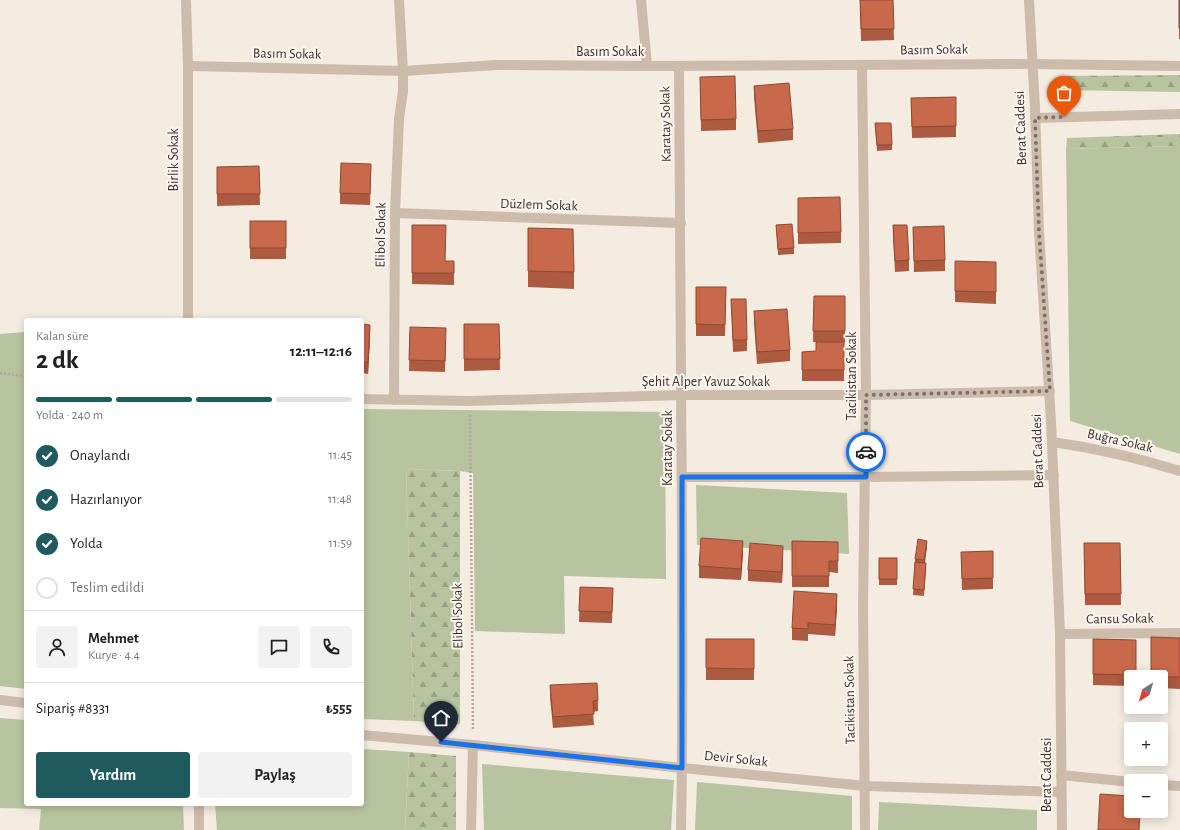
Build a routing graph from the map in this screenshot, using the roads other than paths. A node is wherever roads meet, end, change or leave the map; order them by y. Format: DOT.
graph roads {
  1 [pos="186,0"];
  2 [pos="398,0"];
  3 [pos="641,0"];
  4 [pos="1029,0"];
  5 [pos="1032,64"];
  6 [pos="862,65"];
  7 [pos="188,66"];
  8 [pos="646,66"];
  9 [pos="679,66"];
  10 [pos="1180,66"];
  11 [pos="404,71"];
  12 [pos="1180,114"];
  13 [pos="1035,118"];
  14 [pos="395,214"];
  15 [pos="681,223"];
  16 [pos="188,318"];
  17 [pos="1050,391"];
  18 [pos="682,395"];
  19 [pos="866,395"];
  20 [pos="364,399"];
  21 [pos="394,400"];
  22 [pos="1052,442"];
  23 [pos="1180,471"];
  24 [pos="1054,475"];
  25 [pos="682,477"];
  26 [pos="866,477"];
  27 [pos="1180,633"];
  28 [pos="1060,634"];
  29 [pos="0,700"];
  30 [pos="24,703"];
  31 [pos="364,735"];
  32 [pos="473,745"];
  33 [pos="682,768"];
  34 [pos="1061,775"];
  35 [pos="1124,781"];
  36 [pos="1168,785"];
  37 [pos="866,786"];
  38 [pos="1180,786"];
  39 [pos="1061,792"];
  40 [pos="199,806"];
  41 [pos="199,830"];
  42 [pos="471,830"];
  43 [pos="681,830"];
  44 [pos="866,830"];
  45 [pos="1062,830"];
  1 -- 7 [label="street, Birlik Sokak"];
  2 -- 11 [label="street, Elibol Sokak"];
  3 -- 8 [label="street"];
  4 -- 5 [label="street, Berat Caddesi"];
  5 -- 6 [label="street, Basım Sokak"];
  5 -- 10 [label="street, Basım Sokak"];
  5 -- 13 [label="street, Berat Caddesi"];
  6 -- 9 [label="street, Basım Sokak"];
  6 -- 19 [label="street, Tacikistan Sokak"];
  7 -- 11 [label="street, Basım Sokak"];
  7 -- 16 [label="street, Birlik Sokak"];
  8 -- 9 [label="street, Basım Sokak"];
  8 -- 11 [label="street, Basım Sokak"];
  9 -- 15 [label="street, Karatay Sokak"];
  11 -- 14 [label="street, Elibol Sokak"];
  12 -- 13 [label="street"];
  13 -- 17 [label="street, Berat Caddesi"];
  14 -- 15 [label="street, Düzlem Sokak"];
  14 -- 21 [label="street, Elibol Sokak"];
  15 -- 18 [label="street, Karatay Sokak"];
  17 -- 19 [label="street, Şehit Alper Yavuz Sokak"];
  17 -- 22 [label="street, Berat Caddesi"];
  18 -- 19 [label="street, Şehit Alper Yavuz Sokak"];
  18 -- 21 [label="street, Şehit Alper Yavuz Sokak"];
  18 -- 25 [label="street, Karatay Sokak"];
  19 -- 26 [label="street, Tacikistan Sokak"];
  20 -- 21 [label="street, Şehit Alper Yavuz Sokak"];
  22 -- 23 [label="street, Buğra Sokak"];
  22 -- 24 [label="street, Berat Caddesi"];
  24 -- 26 [label="street"];
  24 -- 28 [label="street, Berat Caddesi"];
  25 -- 26 [label="street"];
  25 -- 33 [label="street, Karatay Sokak"];
  26 -- 37 [label="street, Tacikistan Sokak"];
  27 -- 28 [label="street, Cansu Sokak"];
  28 -- 34 [label="street, Berat Caddesi"];
  29 -- 30 [label="street"];
  31 -- 32 [label="street, Devir Sokak"];
  32 -- 33 [label="street, Devir Sokak"];
  32 -- 42 [label="street"];
  33 -- 37 [label="street, Devir Sokak"];
  33 -- 43 [label="street, Karatay Sokak"];
  34 -- 35 [label="street"];
  34 -- 39 [label="street, Berat Caddesi"];
  36 -- 38 [label="street"];
  37 -- 39 [label="street, Devir Sokak"];
  37 -- 44 [label="street, Tacikistan Sokak"];
  39 -- 45 [label="street, Berat Caddesi"];
  40 -- 41 [label="street"];
}
